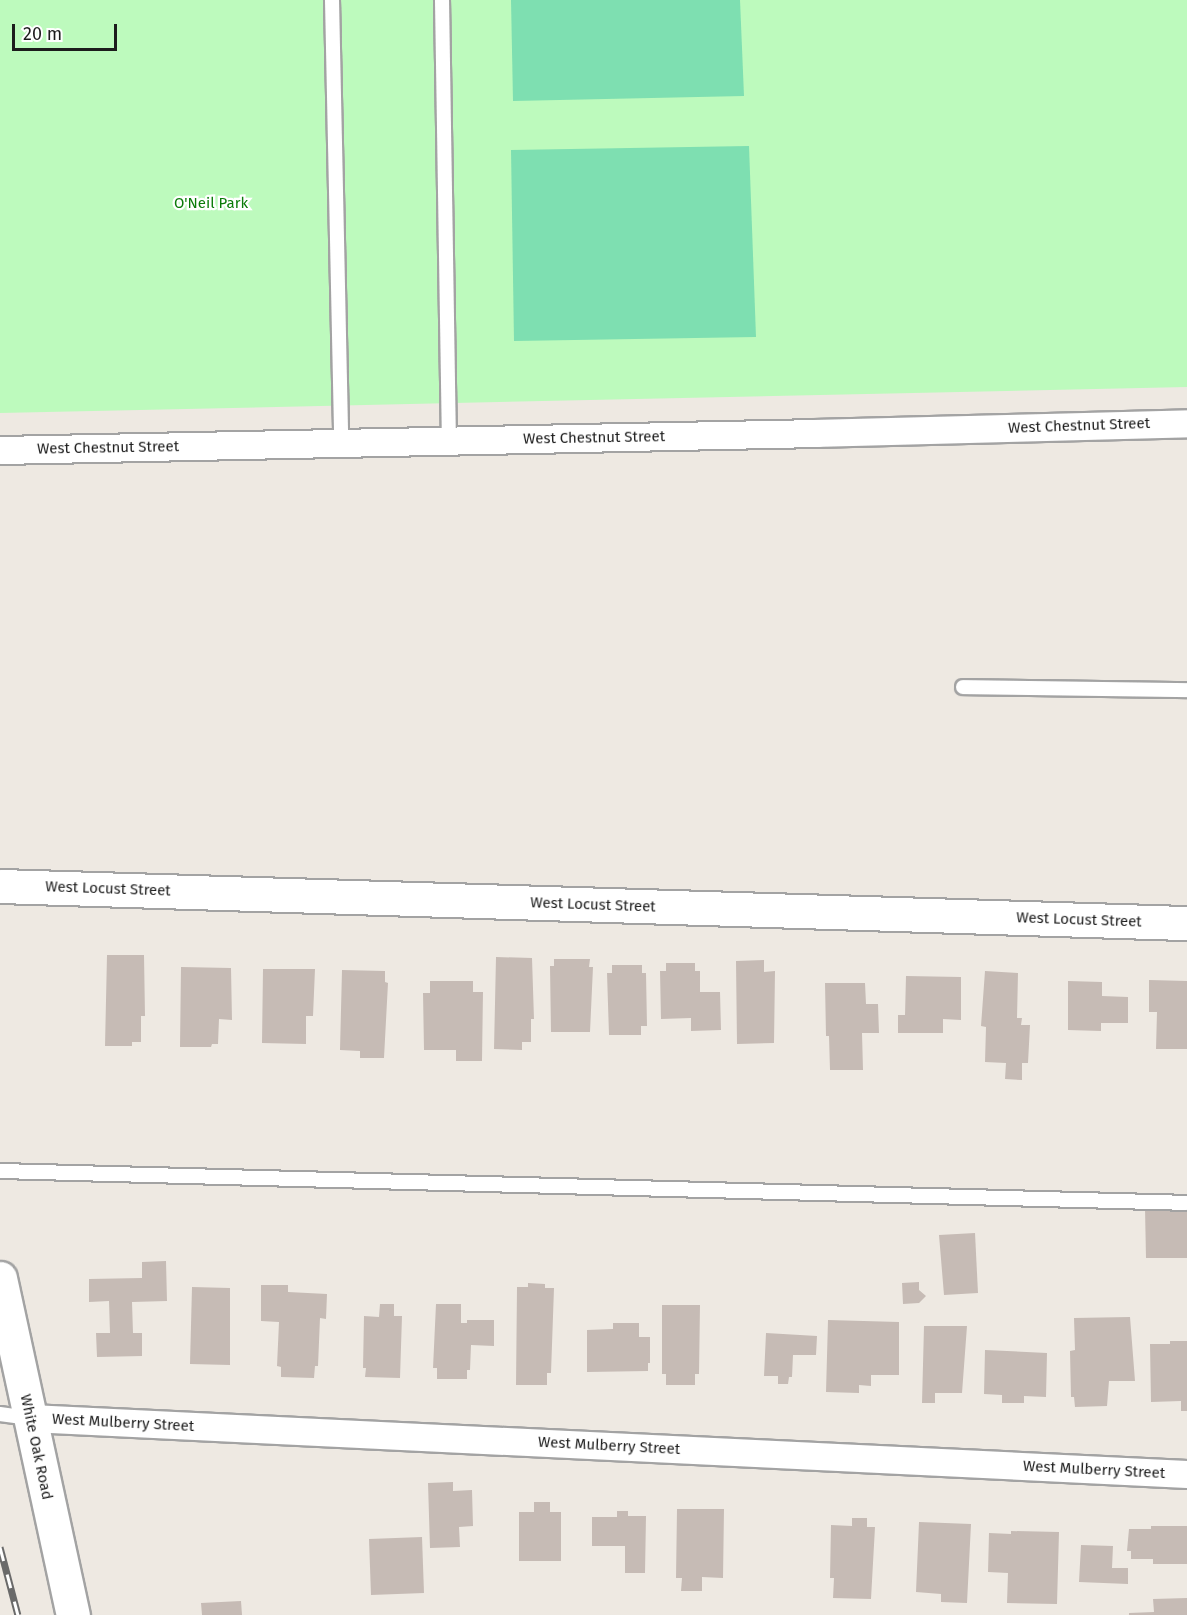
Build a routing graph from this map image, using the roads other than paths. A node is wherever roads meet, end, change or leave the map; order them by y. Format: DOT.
graph roads {
  1 [pos="332,0"];
  2 [pos="442,0"];
  3 [pos="1187,423"];
  4 [pos="448,441"];
  5 [pos="341,443"];
  6 [pos="0,450"];
  7 [pos="963,687"];
  8 [pos="1187,690"];
  9 [pos="0,885"];
  10 [pos="1187,923"];
  11 [pos="0,1171"];
  12 [pos="1187,1203"];
  13 [pos="0,1278"];
  14 [pos="15,1416"];
  15 [pos="1187,1474"];
  16 [pos="73,1615"];
  1 -- 5 [label="lane"];
  2 -- 4 [label="lane"];
  3 -- 4 [label="street, West Chestnut Street"];
  4 -- 5 [label="street, West Chestnut Street"];
  5 -- 6 [label="street, West Chestnut Street"];
  7 -- 8 [label="lane"];
  9 -- 10 [label="street, West Locust Street"];
  11 -- 12 [label="lane"];
  13 -- 14 [label="street, White Oak Road"];
  14 -- 15 [label="street, West Mulberry Street"];
  14 -- 16 [label="street, White Oak Road"];
}
